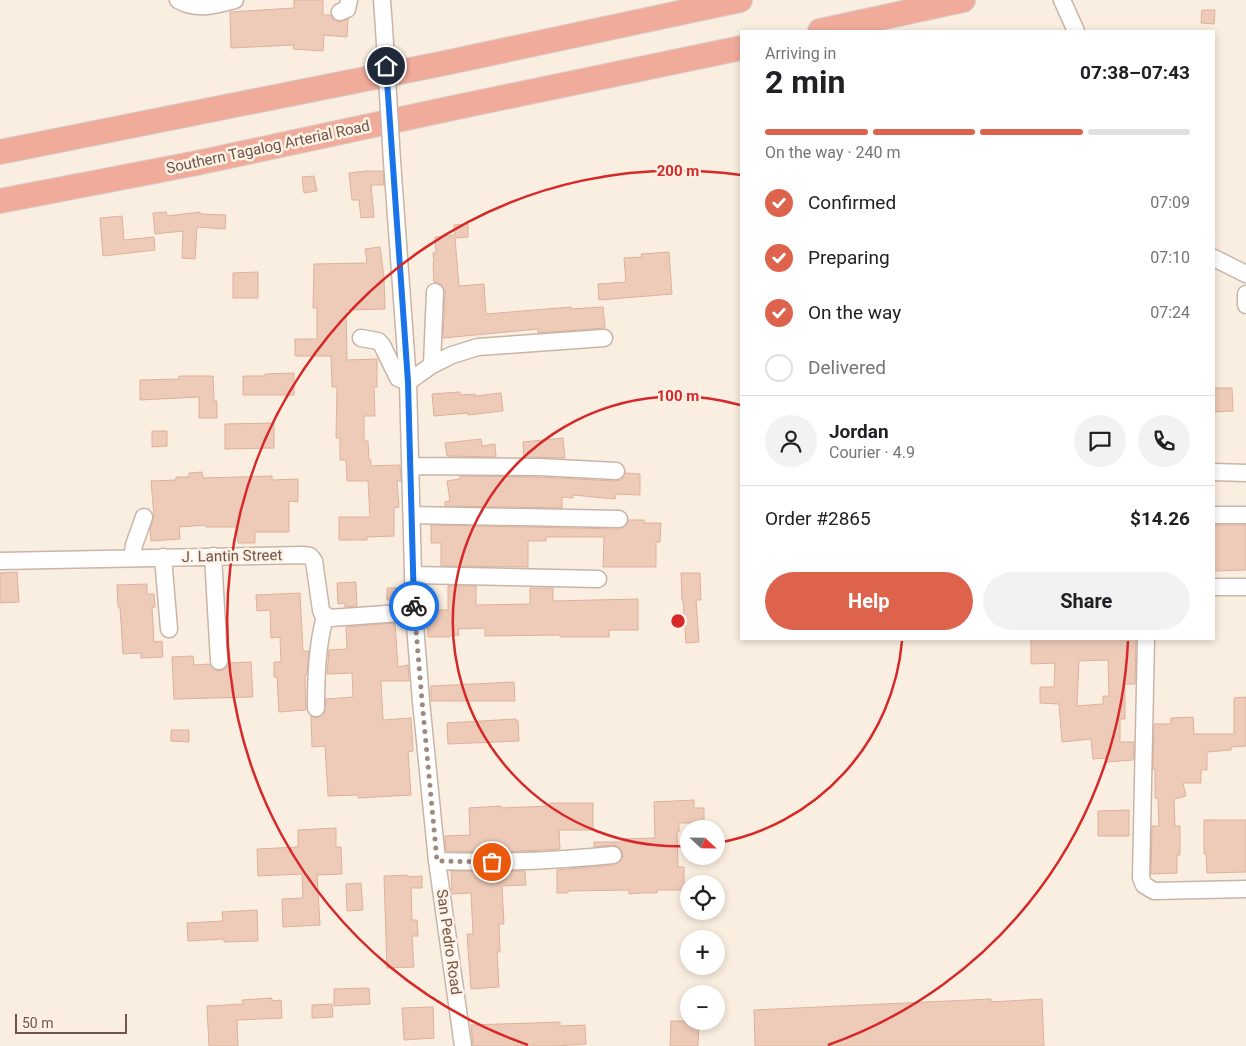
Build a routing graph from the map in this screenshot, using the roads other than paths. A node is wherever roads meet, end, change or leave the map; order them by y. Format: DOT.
graph roads {
  1 [pos="178,0"];
  2 [pos="236,0"];
  3 [pos="382,0"];
  4 [pos="740,0"];
  5 [pos="963,0"];
  6 [pos="1062,0"];
  7 [pos="1075,28"];
  8 [pos="825,30"];
  9 [pos="740,48"];
  10 [pos="0,152"];
  11 [pos="0,201"];
  12 [pos="1215,258"];
  13 [pos="1246,274"];
  14 [pos="435,292"];
  15 [pos="1246,294"];
  16 [pos="1246,305"];
  17 [pos="361,338"];
  18 [pos="604,338"];
  19 [pos="432,365"];
  20 [pos="408,382"];
  21 [pos="410,466"];
  22 [pos="616,471"];
  23 [pos="1215,472"];
  24 [pos="1246,473"];
  25 [pos="412,515"];
  26 [pos="1215,515"];
  27 [pos="1246,515"];
  28 [pos="144,517"];
  29 [pos="619,519"];
  30 [pos="213,556"];
  31 [pos="132,558"];
  32 [pos="163,558"];
  33 [pos="0,561"];
  34 [pos="414,575"];
  35 [pos="598,579"];
  36 [pos="1215,587"];
  37 [pos="1246,587"];
  38 [pos="414,612"];
  39 [pos="325,616"];
  40 [pos="169,629"];
  41 [pos="1146,640"];
  42 [pos="219,660"];
  43 [pos="316,708"];
  44 [pos="614,855"];
  45 [pos="437,861"];
  46 [pos="1246,889"];
  47 [pos="463,1046"];
  1 -- 2 [label="street"];
  3 -- 20 [label="street, San Pedro Road, bridge"];
  4 -- 10 [label="highway"];
  5 -- 8 [label="highway"];
  6 -- 7 [label="street"];
  9 -- 11 [label="highway, Southern Tagalog Arterial Road"];
  12 -- 13 [label="street"];
  14 -- 19 [label="street"];
  15 -- 16 [label="street"];
  17 -- 20 [label="street"];
  18 -- 19 [label="street"];
  19 -- 20 [label="street"];
  20 -- 21 [label="street, San Pedro Road"];
  21 -- 22 [label="street"];
  21 -- 25 [label="street, San Pedro Road"];
  23 -- 24 [label="street"];
  25 -- 29 [label="street"];
  25 -- 34 [label="street, San Pedro Road"];
  26 -- 27 [label="street"];
  28 -- 31 [label="street"];
  30 -- 32 [label="street, J. Lantin Street"];
  30 -- 39 [label="street, J. Lantin Street"];
  30 -- 42 [label="street"];
  31 -- 32 [label="street, J. Lantin Street"];
  31 -- 33 [label="street, J. Lantin Street"];
  32 -- 40 [label="street"];
  34 -- 35 [label="street"];
  34 -- 38 [label="street, San Pedro Road"];
  36 -- 37 [label="street"];
  38 -- 39 [label="street"];
  38 -- 45 [label="street, San Pedro Road"];
  39 -- 43 [label="street"];
  41 -- 46 [label="street"];
  44 -- 45 [label="street"];
  45 -- 47 [label="street, San Pedro Road"];
}
